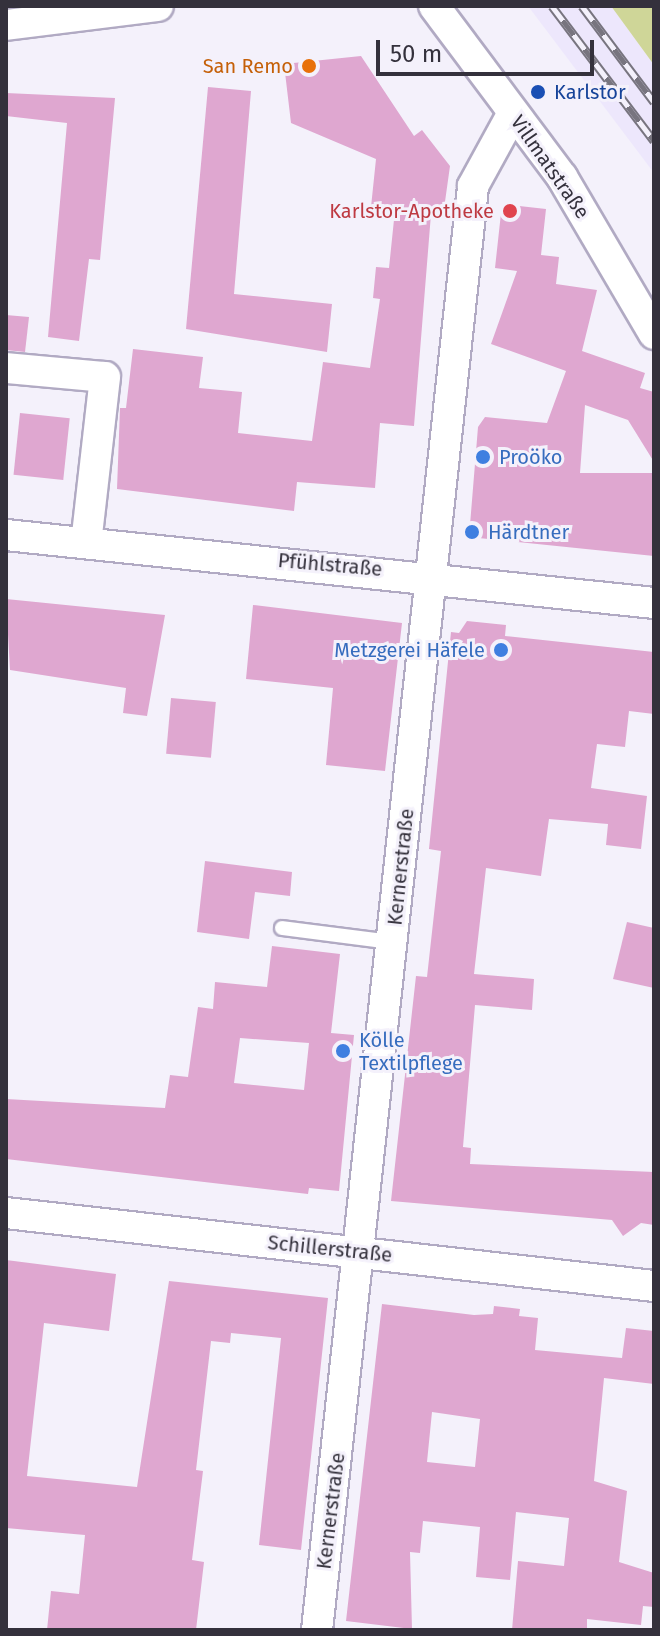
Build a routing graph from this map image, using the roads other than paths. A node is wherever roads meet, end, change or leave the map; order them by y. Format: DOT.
graph roads {
  1 [pos="158,6"];
  2 [pos="434,6"];
  3 [pos="6,25"];
  4 [pos="513,113"];
  5 [pos="654,334"];
  6 [pos="6,368"];
  7 [pos="6,535"];
  8 [pos="86,543"];
  9 [pos="430,574"];
  10 [pos="654,603"];
  11 [pos="282,928"];
  12 [pos="393,942"];
  13 [pos="6,1213"];
  14 [pos="361,1252"];
  15 [pos="654,1286"];
  16 [pos="317,1630"];
  1 -- 3 [label="street"];
  2 -- 4 [label="street, Villmatstraße"];
  4 -- 5 [label="street, Villmatstraße"];
  4 -- 9 [label="street, Kernerstraße"];
  6 -- 8 [label="street"];
  7 -- 8 [label="street, Pfühlstraße"];
  8 -- 9 [label="street, Pfühlstraße"];
  9 -- 10 [label="street, Pfühlstraße"];
  9 -- 12 [label="street, Kernerstraße"];
  11 -- 12 [label="lane"];
  12 -- 14 [label="street, Kernerstraße"];
  13 -- 14 [label="street, Schillerstraße"];
  14 -- 15 [label="street, Schillerstraße"];
  14 -- 16 [label="street, Kernerstraße"];
}
